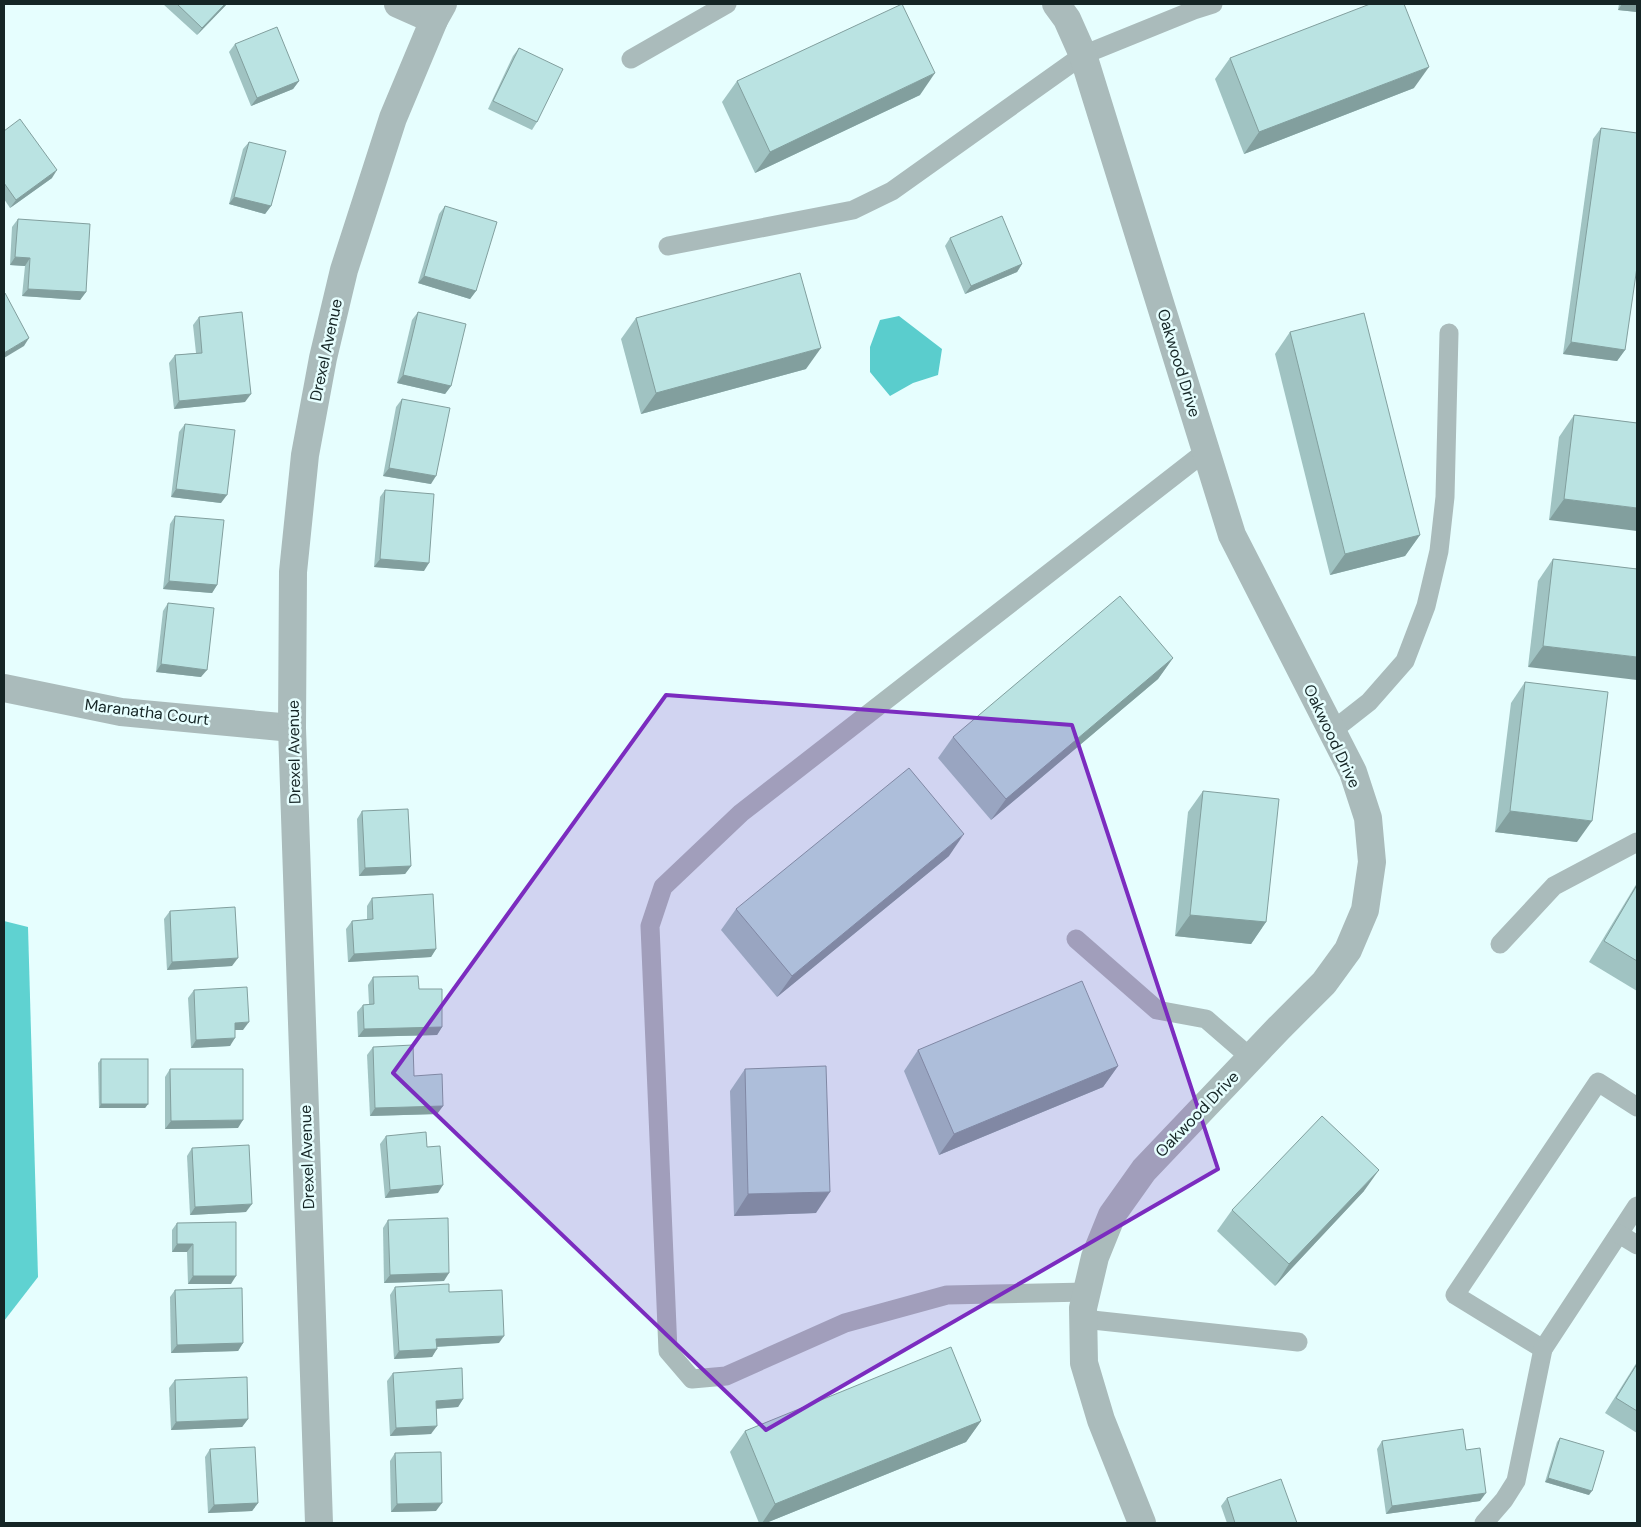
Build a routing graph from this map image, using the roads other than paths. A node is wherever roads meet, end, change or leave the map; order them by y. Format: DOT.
graph roads {
  1 [pos="398,4"];
  2 [pos="727,4"];
  3 [pos="1056,4"];
  4 [pos="1214,4"];
  5 [pos="439,12"];
  6 [pos="1083,55"];
  7 [pos="630,59"];
  8 [pos="668,246"];
  9 [pos="1449,333"];
  10 [pos="1206,451"];
  11 [pos="4,688"];
  12 [pos="292,728"];
  13 [pos="1332,731"];
  14 [pos="1637,842"];
  15 [pos="1076,939"];
  16 [pos="1500,944"];
  17 [pos="1251,1058"];
  18 [pos="1637,1107"];
  19 [pos="1637,1206"];
  20 [pos="1619,1234"];
  21 [pos="1637,1245"];
  22 [pos="1087,1292"];
  23 [pos="1083,1319"];
  24 [pos="1298,1342"];
  25 [pos="1543,1349"];
  26 [pos="319,1523"];
  27 [pos="1142,1523"];
  28 [pos="1484,1523"];
  1 -- 5 [label="street"];
  2 -- 7 [label="lane"];
  3 -- 6 [label="street, Oakwood Drive"];
  4 -- 6 [label="lane"];
  5 -- 12 [label="street, Drexel Avenue"];
  6 -- 8 [label="lane"];
  6 -- 10 [label="street, Oakwood Drive"];
  9 -- 13 [label="lane"];
  10 -- 13 [label="street, Oakwood Drive"];
  10 -- 22 [label="lane"];
  11 -- 12 [label="street, Maranatha Court"];
  12 -- 26 [label="street, Drexel Avenue"];
  13 -- 17 [label="street, Oakwood Drive"];
  14 -- 16 [label="lane"];
  15 -- 17 [label="lane"];
  17 -- 22 [label="street, Oakwood Drive"];
  18 -- 25 [label="lane"];
  19 -- 20 [label="lane"];
  20 -- 21 [label="lane"];
  20 -- 25 [label="lane"];
  22 -- 23 [label="street, Oakwood Drive"];
  23 -- 24 [label="lane"];
  23 -- 27 [label="street, Oakwood Drive"];
  25 -- 28 [label="lane"];
}
